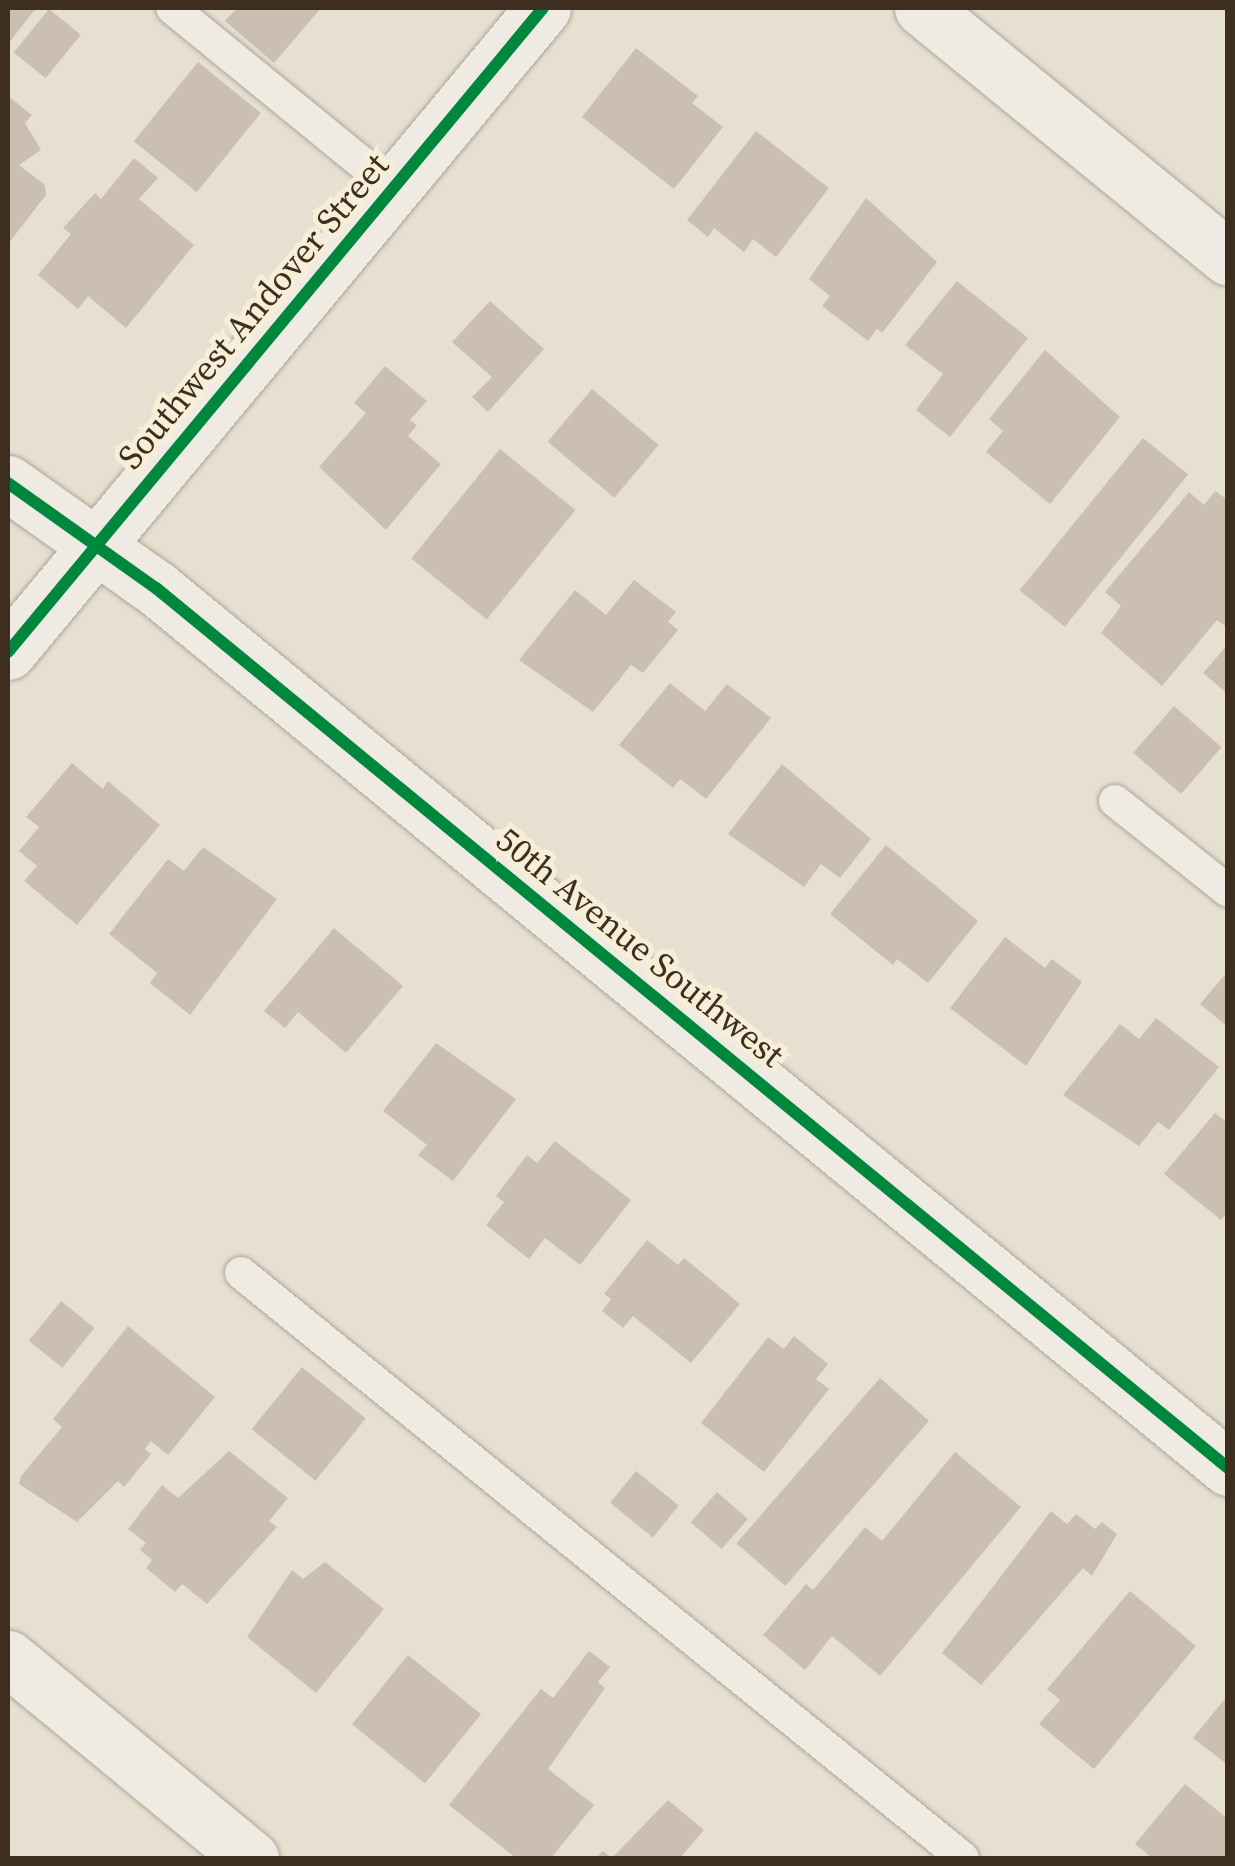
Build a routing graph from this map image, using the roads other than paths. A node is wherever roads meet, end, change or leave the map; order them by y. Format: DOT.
graph roads {
  1 [pos="172,8"];
  2 [pos="543,8"];
  3 [pos="922,8"];
  4 [pos="394,188"];
  5 [pos="1228,258"];
  6 [pos="8,482"];
  7 [pos="97,546"];
  8 [pos="8,652"];
  9 [pos="1116,800"];
  10 [pos="1228,890"];
  11 [pos="241,1273"];
  12 [pos="1228,1468"];
  13 [pos="8,1658"];
  14 [pos="250,1858"];
  15 [pos="963,1858"];
  1 -- 4 [label="lane"];
  2 -- 4 [label="street, Southwest Andover Street"];
  3 -- 5 [label="street"];
  4 -- 7 [label="street, Southwest Andover Street"];
  6 -- 7 [label="street, 50th Avenue Southwest"];
  7 -- 8 [label="street, Southwest Andover Street"];
  7 -- 12 [label="street, 50th Avenue Southwest"];
  9 -- 10 [label="lane"];
  11 -- 15 [label="lane"];
  13 -- 14 [label="street"];
}
